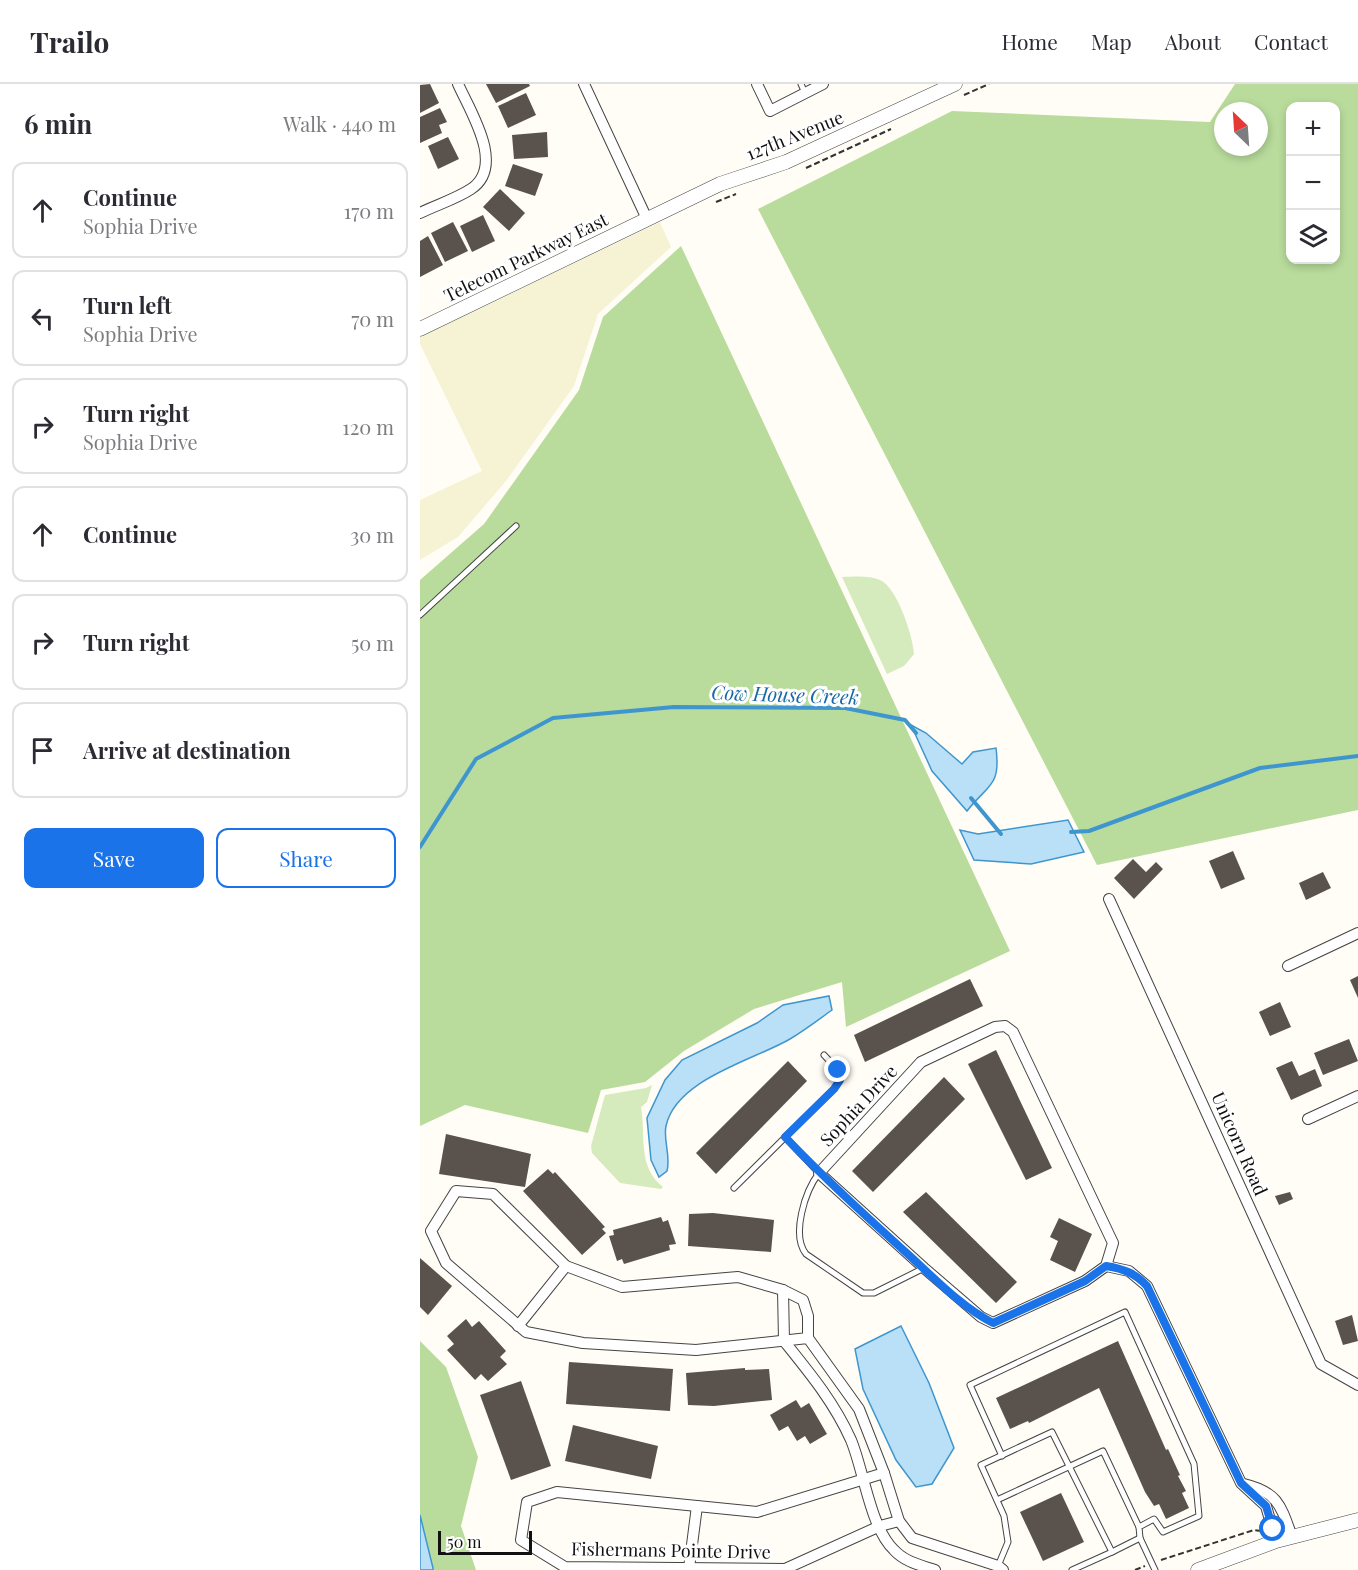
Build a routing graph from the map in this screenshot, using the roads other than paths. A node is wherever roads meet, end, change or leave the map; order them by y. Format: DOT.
graph roads {
  1 [pos="458,84"];
  2 [pos="584,84"];
  3 [pos="757,84"];
  4 [pos="824,84"];
  5 [pos="955,84"];
  6 [pos="803,89"];
  7 [pos="420,213"];
  8 [pos="647,219"];
  9 [pos="420,329"];
  10 [pos="516,526"];
  11 [pos="420,615"];
  12 [pos="1109,898"];
  13 [pos="1358,933"];
  14 [pos="1288,966"];
  15 [pos="824,1055"];
  16 [pos="1358,1096"];
  17 [pos="1308,1119"];
  18 [pos="785,1137"];
  19 [pos="819,1173"];
  20 [pos="734,1188"];
  21 [pos="566,1266"];
  22 [pos="1106,1266"];
  23 [pos="924,1268"];
  24 [pos="783,1290"];
  25 [pos="519,1326"];
  26 [pos="808,1338"];
  27 [pos="784,1341"];
  28 [pos="838,1377"];
  29 [pos="1358,1385"];
  30 [pos="822,1388"];
  31 [pos="1002,1455"];
  32 [pos="1070,1467"];
  33 [pos="884,1473"];
  34 [pos="865,1480"];
  35 [pos="1241,1483"];
  36 [pos="997,1500"];
  37 [pos="697,1506"];
  38 [pos="1358,1520"];
  39 [pos="899,1521"];
  40 [pos="879,1526"];
  41 [pos="1139,1527"];
  42 [pos="1292,1537"];
  43 [pos="1140,1538"];
  44 [pos="1276,1541"];
  45 [pos="1112,1552"];
  46 [pos="689,1568"];
  47 [pos="999,1569"];
  48 [pos="935,1570"];
  49 [pos="1072,1570"];
  50 [pos="1155,1570"];
  51 [pos="1198,1570"];
  1 -- 7 [label="street"];
  2 -- 8 [label="street"];
  3 -- 6 [label="street"];
  4 -- 6 [label="street"];
  5 -- 8 [label="street, 127th Avenue"];
  8 -- 9 [label="street, Telecom Parkway East"];
  10 -- 11 [label="lane"];
  12 -- 29 [label="street, Unicorn Road"];
  13 -- 14 [label="street"];
  15 -- 18 [label="lane"];
  16 -- 17 [label="street"];
  18 -- 19 [label="lane"];
  18 -- 20 [label="lane"];
  19 -- 22 [label="street, Sophia Drive"];
  19 -- 23 [label="street, Sophia Drive"];
  19 -- 23 [label="lane"];
  21 -- 24 [label="street"];
  21 -- 25 [label="street"];
  21 -- 25 [label="street"];
  22 -- 23 [label="street, Sophia Drive"];
  22 -- 35 [label="street"];
  24 -- 26 [label="street"];
  24 -- 27 [label="street"];
  25 -- 27 [label="street"];
  26 -- 27 [label="street"];
  26 -- 28 [label="street"];
  27 -- 30 [label="street"];
  28 -- 30 [label="street"];
  28 -- 33 [label="street"];
  30 -- 34 [label="street"];
  31 -- 32 [label="lane"];
  31 -- 36 [label="lane"];
  31 -- 41 [label="lane"];
  32 -- 36 [label="lane"];
  32 -- 41 [label="lane"];
  32 -- 45 [label="lane"];
  33 -- 34 [label="street, Fishermans Pointe Drive"];
  33 -- 39 [label="street"];
  34 -- 37 [label="street, Fishermans Pointe Drive"];
  34 -- 40 [label="street"];
  35 -- 42 [label="street"];
  35 -- 44 [label="street"];
  36 -- 47 [label="lane"];
  37 -- 46 [label="street"];
  37 -- 46 [label="street, Fishermans Pointe Drive"];
  38 -- 42 [label="street"];
  39 -- 40 [label="street, Fishermans Pointe Drive"];
  39 -- 47 [label="street"];
  40 -- 46 [label="street, Fishermans Pointe Drive"];
  40 -- 48 [label="street"];
  41 -- 43 [label="lane"];
  42 -- 44 [label="street"];
  43 -- 45 [label="lane"];
  43 -- 50 [label="lane"];
  44 -- 51 [label="street"];
  45 -- 49 [label="lane"];
}
